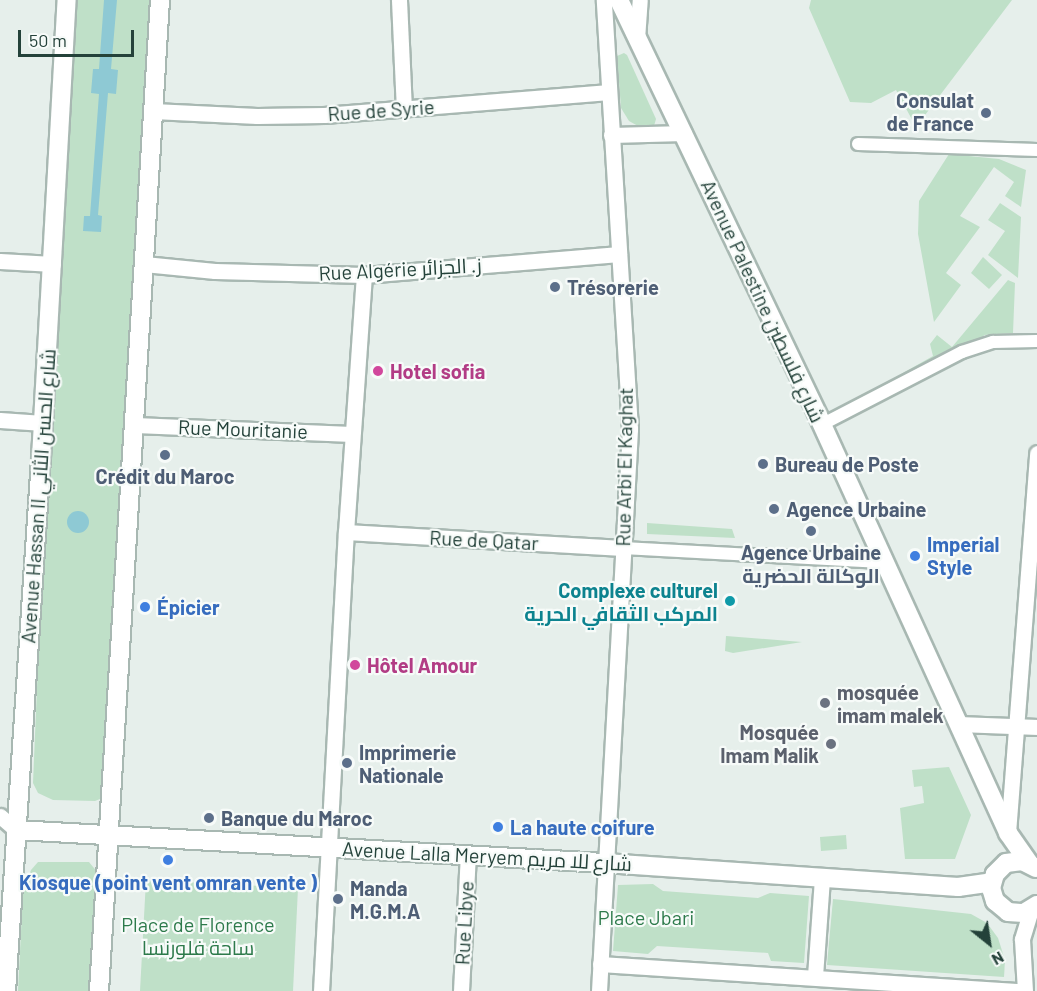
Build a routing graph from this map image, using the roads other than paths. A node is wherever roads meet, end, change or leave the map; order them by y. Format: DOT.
graph roads {
  1 [pos="67,0"];
  2 [pos="160,0"];
  3 [pos="399,0"];
  4 [pos="604,0"];
  5 [pos="619,0"];
  6 [pos="640,0"];
  7 [pos="637,39"];
  8 [pos="609,92"];
  9 [pos="404,109"];
  10 [pos="153,111"];
  11 [pos="684,134"];
  12 [pos="611,135"];
  13 [pos="858,144"];
  14 [pos="1037,150"];
  15 [pos="619,254"];
  16 [pos="0,261"];
  17 [pos="53,264"];
  18 [pos="144,264"];
  19 [pos="364,275"];
  20 [pos="1037,341"];
  21 [pos="0,420"];
  22 [pos="43,423"];
  23 [pos="135,425"];
  24 [pos="821,425"];
  25 [pos="352,434"];
  26 [pos="1037,453"];
  27 [pos="1035,520"];
  28 [pos="346,532"];
  29 [pos="622,548"];
  30 [pos="883,562"];
  31 [pos="959,724"];
  32 [pos="1016,726"];
  33 [pos="1037,727"];
  34 [pos="0,816"];
  35 [pos="16,830"];
  36 [pos="1008,833"];
  37 [pos="109,836"];
  38 [pos="330,847"];
  39 [pos="468,855"];
  40 [pos="605,863"];
  41 [pos="1035,867"];
  42 [pos="996,875"];
  43 [pos="822,878"];
  44 [pos="957,887"];
  45 [pos="1001,906"];
  46 [pos="1034,908"];
  47 [pos="1022,939"];
  48 [pos="600,964"];
  49 [pos="815,976"];
  50 [pos="6,991"];
  51 [pos="99,991"];
  52 [pos="321,991"];
  53 [pos="460,991"];
  54 [pos="599,991"];
  55 [pos="1023,991"];
  1 -- 17 [label="street, Avenue Hassan II شارع الحسن الثاني"];
  2 -- 10 [label="street"];
  3 -- 9 [label="street"];
  4 -- 8 [label="street, Rue Arbi El Kaghat"];
  5 -- 7 [label="street, Avenue Palestine شارع فلسطين"];
  6 -- 7 [label="street"];
  7 -- 11 [label="street, Avenue Palestine شارع فلسطين"];
  8 -- 9 [label="street, Rue de Syrie"];
  8 -- 12 [label="street, Rue Arbi El Kaghat"];
  9 -- 10 [label="street, Rue de Syrie"];
  10 -- 18 [label="street"];
  11 -- 12 [label="street"];
  11 -- 24 [label="street, Avenue Palestine شارع فلسطين"];
  12 -- 15 [label="street, Rue Arbi El Kaghat"];
  13 -- 14 [label="street"];
  15 -- 19 [label="street, Rue Algérie ز. الجزائر"];
  15 -- 29 [label="street, Rue Arbi El Kaghat"];
  16 -- 17 [label="street"];
  17 -- 22 [label="street, Avenue Hassan II شارع الحسن الثاني"];
  18 -- 19 [label="street, Rue Algérie ز. الجزائر"];
  18 -- 23 [label="street"];
  19 -- 25 [label="street"];
  20 -- 24 [label="street"];
  21 -- 22 [label="street"];
  22 -- 35 [label="street, Avenue Hassan II شارع الحسن الثاني"];
  23 -- 25 [label="street, Rue Mouritanie"];
  23 -- 37 [label="street"];
  24 -- 30 [label="street, Avenue Palestine شارع فلسطين"];
  25 -- 28 [label="street"];
  26 -- 27 [label="street"];
  27 -- 32 [label="street"];
  28 -- 29 [label="street, Rue de Qatar"];
  28 -- 38 [label="street"];
  29 -- 30 [label="street"];
  29 -- 40 [label="street, Rue Arbi El Kaghat"];
  30 -- 31 [label="street, Avenue Palestine شارع فلسطين"];
  31 -- 32 [label="street"];
  31 -- 36 [label="street, Avenue Palestine شارع فلسطين"];
  32 -- 33 [label="street"];
  32 -- 36 [label="street"];
  34 -- 35 [label="street"];
  35 -- 37 [label="street, Avenue Lalla Meryem شارع للا مريم"];
  35 -- 50 [label="street, Avenue Hassan II شارع الحسن الثاني"];
  36 -- 41 [label="street, Avenue Palestine شارع فلسطين"];
  36 -- 42 [label="street"];
  37 -- 38 [label="street, Avenue Lalla Meryem شارع للا مريم"];
  37 -- 51 [label="street"];
  38 -- 39 [label="street, Avenue Lalla Meryem شارع للا مريم"];
  38 -- 52 [label="street"];
  39 -- 40 [label="street, Avenue Lalla Meryem شارع للا مريم"];
  39 -- 53 [label="street, Rue Libye"];
  40 -- 43 [label="street, Avenue Lalla Meryem شارع للا مريم"];
  40 -- 48 [label="street, Rue Arbi El Kaghat"];
  41 -- 42 [label="street, Avenue Lalla Meryem شارع للا مريم"];
  42 -- 44 [label="street, Avenue Lalla Meryem شارع للا مريم"];
  42 -- 45 [label="street"];
  43 -- 44 [label="street, Avenue Lalla Meryem شارع للا مريم"];
  43 -- 49 [label="street"];
  44 -- 45 [label="street, Avenue Lalla Meryem شارع للا مريم"];
  45 -- 46 [label="street"];
  45 -- 47 [label="street"];
  46 -- 47 [label="street"];
  47 -- 55 [label="street"];
  48 -- 49 [label="street"];
  48 -- 54 [label="street, Rue Arbi El Kaghat"];
  49 -- 55 [label="street"];
}
